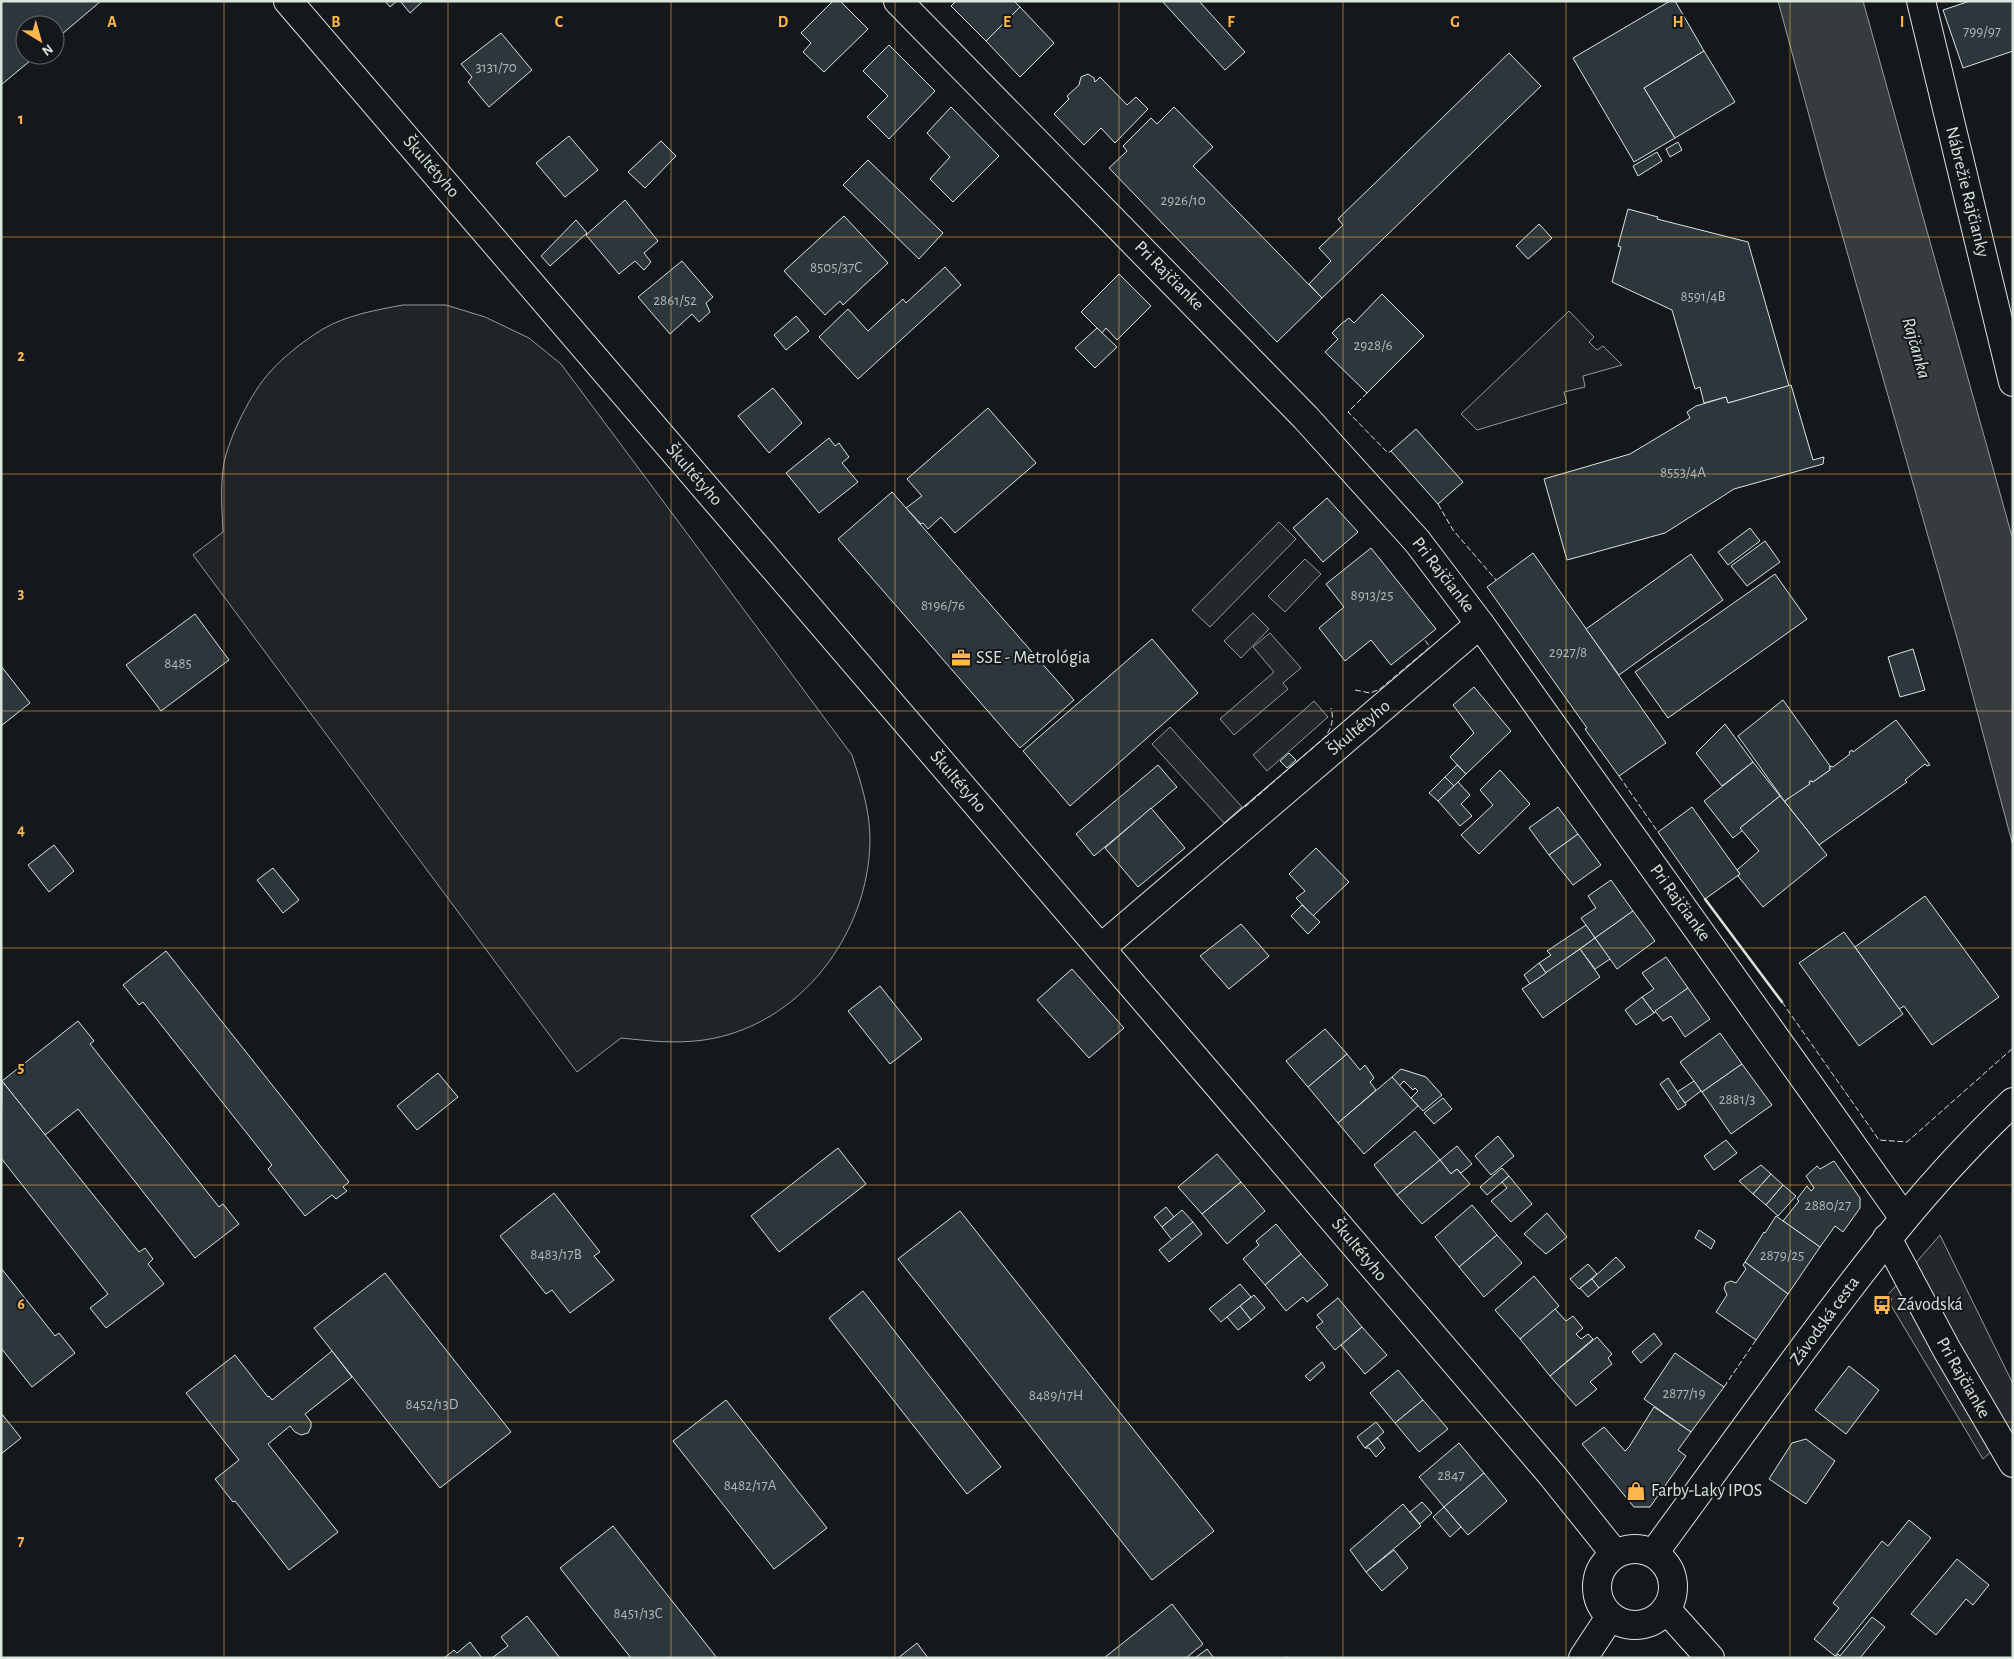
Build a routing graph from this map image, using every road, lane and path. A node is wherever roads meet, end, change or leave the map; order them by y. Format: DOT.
graph roads {
  1 [pos="288,1"];
  2 [pos="898,1"];
  3 [pos="1920,1"];
  4 [pos="2013,382"];
  5 [pos="1480,624"];
  6 [pos="1101,948"];
  7 [pos="2013,1102"];
  8 [pos="1896,1228"];
  9 [pos="2013,1463"];
  10 [pos="1654,1553"];
  11 [pos="1615,1554"];
  12 [pos="1666,1609"];
  13 [pos="1610,1617"];
  14 [pos="1583,1658"];
  15 [pos="1710,1658"];
  1 -- 6 [label="street, Škultétyho"];
  2 -- 5 [label="street, Pri Rajčianke"];
  3 -- 4 [label="street, Nábrežie Rajčianky"];
  5 -- 6 [label="street, Škultétyho"];
  5 -- 8 [label="street, Pri Rajčianke"];
  6 -- 11 [label="street, Škultétyho"];
  7 -- 8 [label="street, Závodská cesta"];
  8 -- 9 [label="street, Pri Rajčianke"];
  8 -- 10 [label="street, Závodská cesta"];
  10 -- 11 [label="street"];
  10 -- 12 [label="street"];
  11 -- 13 [label="street"];
  12 -- 13 [label="street"];
  12 -- 15 [label="street"];
  13 -- 14 [label="street"];
}
